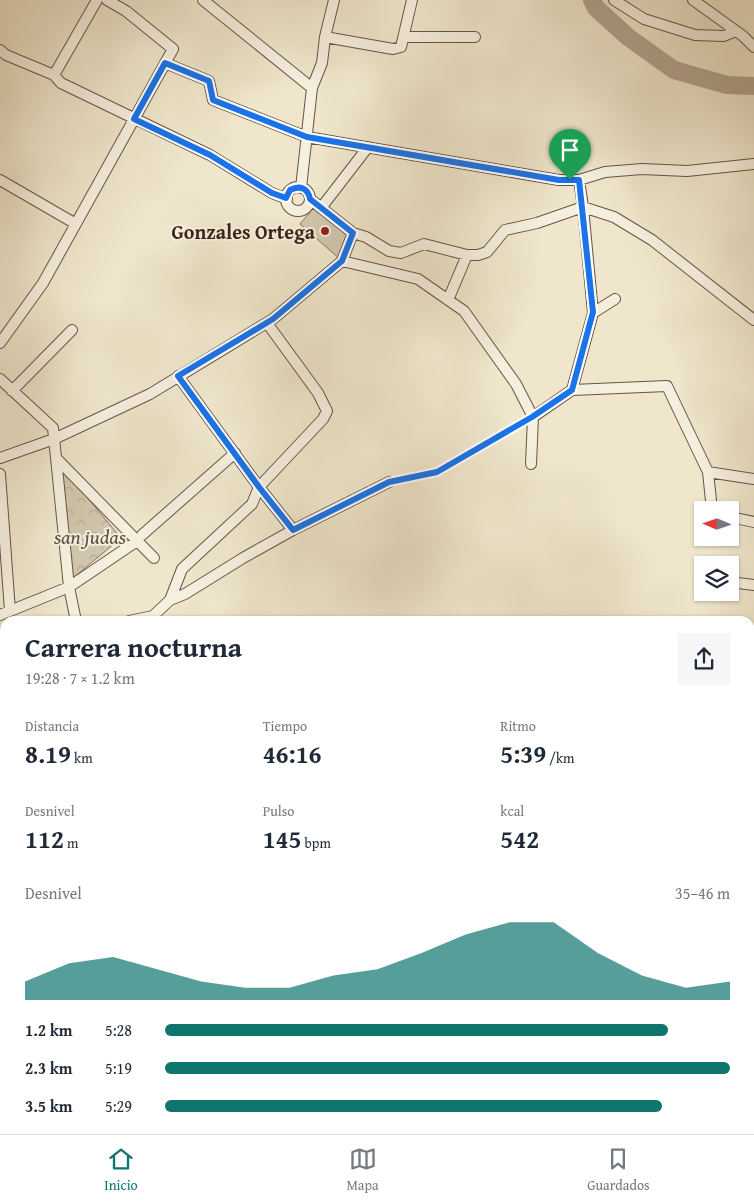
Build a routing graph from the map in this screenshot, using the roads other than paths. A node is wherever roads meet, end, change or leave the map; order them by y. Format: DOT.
graph roads {
  1 [pos="98,0"];
  2 [pos="107,0"];
  3 [pos="203,0"];
  4 [pos="334,0"];
  5 [pos="412,0"];
  6 [pos="614,0"];
  7 [pos="694,0"];
  8 [pos="739,33"];
  9 [pos="754,35"];
  10 [pos="325,37"];
  11 [pos="404,37"];
  12 [pos="476,37"];
  13 [pos="754,46"];
  14 [pos="3,53"];
  15 [pos="165,63"];
  16 [pos="54,75"];
  17 [pos="312,88"];
  18 [pos="134,119"];
  19 [pos="307,137"];
  20 [pos="368,148"];
  21 [pos="754,164"];
  22 [pos="0,180"];
  23 [pos="579,180"];
  24 [pos="301,188"];
  25 [pos="286,198"];
  26 [pos="310,199"];
  27 [pos="583,207"];
  28 [pos="321,208"];
  29 [pos="76,224"];
  30 [pos="353,233"];
  31 [pos="467,255"];
  32 [pos="342,261"];
  33 [pos="615,299"];
  34 [pos="448,300"];
  35 [pos="593,312"];
  36 [pos="754,320"];
  37 [pos="267,323"];
  38 [pos="72,330"];
  39 [pos="0,343"];
  40 [pos="178,376"];
  41 [pos="0,379"];
  42 [pos="12,390"];
  43 [pos="572,390"];
  44 [pos="532,417"];
  45 [pos="54,439"];
  46 [pos="235,453"];
  47 [pos="0,458"];
  48 [pos="56,458"];
  49 [pos="531,464"];
  50 [pos="708,472"];
  51 [pos="0,474"];
  52 [pos="754,479"];
  53 [pos="389,482"];
  54 [pos="259,487"];
  55 [pos="711,501"];
  56 [pos="739,520"];
  57 [pos="754,522"];
  58 [pos="293,530"];
  59 [pos="139,538"];
  60 [pos="154,558"];
  61 [pos="739,583"];
  62 [pos="754,585"];
  63 [pos="69,587"];
  64 [pos="170,600"];
  65 [pos="10,611"];
  66 [pos="0,615"];
  67 [pos="75,616"];
  68 [pos="152,616"];
  1 -- 16 [label="street"];
  2 -- 15 [label="street"];
  3 -- 17 [label="street"];
  4 -- 10 [label="street"];
  5 -- 11 [label="street"];
  6 -- 8 [label="street"];
  7 -- 8 [label="street"];
  8 -- 9 [label="street"];
  8 -- 13 [label="street"];
  10 -- 11 [label="street"];
  10 -- 17 [label="street"];
  11 -- 12 [label="street"];
  14 -- 16 [label="street"];
  15 -- 18 [label="street"];
  15 -- 19 [label="street"];
  16 -- 18 [label="street"];
  17 -- 19 [label="street"];
  18 -- 25 [label="street"];
  18 -- 29 [label="street"];
  19 -- 20 [label="street"];
  19 -- 24 [label="street"];
  20 -- 23 [label="street"];
  20 -- 28 [label="street"];
  21 -- 23 [label="street"];
  22 -- 29 [label="street"];
  23 -- 27 [label="street"];
  24 -- 25 [label="street"];
  24 -- 26 [label="street"];
  25 -- 26 [label="street"];
  26 -- 28 [label="street"];
  27 -- 31 [label="street"];
  27 -- 35 [label="street"];
  27 -- 36 [label="street"];
  28 -- 30 [label="street"];
  29 -- 39 [label="street"];
  30 -- 31 [label="street"];
  30 -- 32 [label="street"];
  31 -- 34 [label="street"];
  32 -- 34 [label="street"];
  32 -- 37 [label="street"];
  33 -- 35 [label="street"];
  34 -- 44 [label="street"];
  35 -- 43 [label="street"];
  37 -- 40 [label="street"];
  37 -- 54 [label="street"];
  38 -- 42 [label="street"];
  40 -- 45 [label="street"];
  40 -- 46 [label="street"];
  41 -- 42 [label="street"];
  42 -- 45 [label="street"];
  43 -- 44 [label="street"];
  43 -- 50 [label="street"];
  44 -- 49 [label="street"];
  45 -- 47 [label="street"];
  45 -- 48 [label="street"];
  46 -- 54 [label="street"];
  46 -- 59 [label="street"];
  48 -- 59 [label="street"];
  48 -- 63 [label="street"];
  50 -- 52 [label="street"];
  50 -- 55 [label="street"];
  51 -- 65 [label="street"];
  53 -- 58 [label="street"];
  54 -- 58 [label="street"];
  54 -- 64 [label="street"];
  56 -- 57 [label="street"];
  58 -- 64 [label="street"];
  59 -- 60 [label="street"];
  59 -- 63 [label="street"];
  61 -- 62 [label="street"];
  63 -- 65 [label="street"];
  63 -- 67 [label="street"];
  64 -- 68 [label="street"];
  65 -- 66 [label="street"];
}
